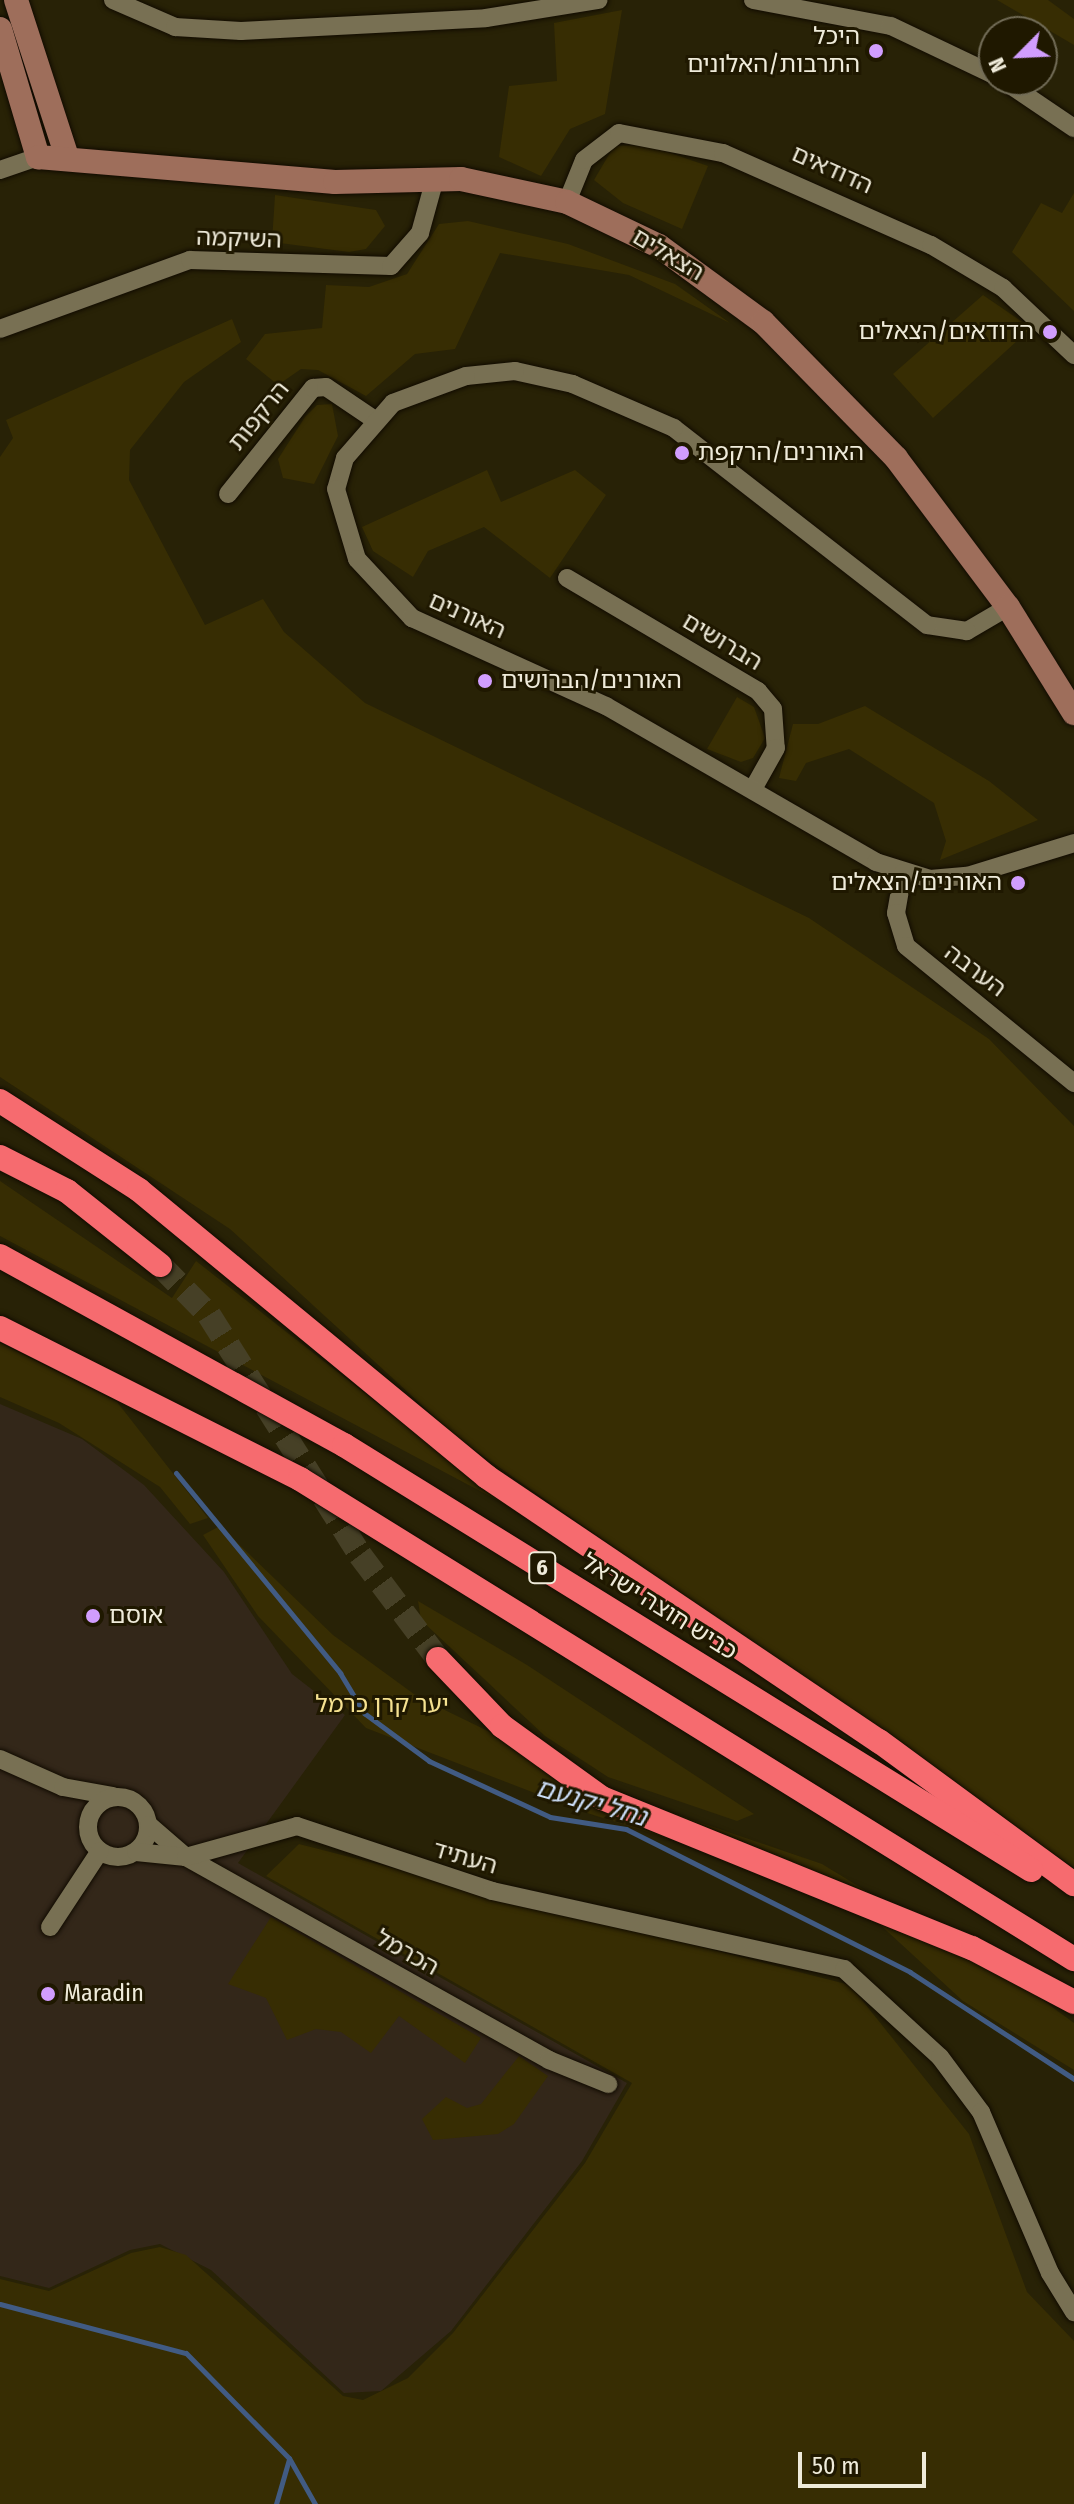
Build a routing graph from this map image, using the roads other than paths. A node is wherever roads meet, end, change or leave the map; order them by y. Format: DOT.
graph roads {
  1 [pos="16,0"];
  2 [pos="113,0"];
  3 [pos="122,0"];
  4 [pos="599,0"];
  5 [pos="753,0"];
  6 [pos="141,14"];
  7 [pos="0,29"];
  8 [pos="978,67"];
  9 [pos="1027,96"];
  10 [pos="1074,128"];
  11 [pos="62,148"];
  12 [pos="38,157"];
  13 [pos="0,170"];
  14 [pos="434,182"];
  15 [pos="567,202"];
  16 [pos="0,329"];
  17 [pos="1074,355"];
  18 [pos="375,420"];
  19 [pos="228,494"];
  20 [pos="567,578"];
  21 [pos="1008,607"];
  22 [pos="1074,713"];
  23 [pos="753,789"];
  24 [pos="1074,843"];
  25 [pos="903,873"];
  26 [pos="1074,1083"];
  27 [pos="0,1101"];
  28 [pos="0,1157"];
  29 [pos="0,1256"];
  30 [pos="160,1265"];
  31 [pos="0,1328"];
  32 [pos="438,1659"];
  33 [pos="0,1759"];
  34 [pos="63,1787"];
  35 [pos="116,1796"];
  36 [pos="88,1823"];
  37 [pos="149,1825"];
  38 [pos="100,1851"];
  39 [pos="136,1852"];
  40 [pos="186,1857"];
  41 [pos="1074,1884"];
  42 [pos="1074,1897"];
  43 [pos="50,1927"];
  44 [pos="1074,1959"];
  45 [pos="1074,2002"];
  46 [pos="608,2084"];
  47 [pos="1074,2312"];
  1 -- 11 [label="street"];
  2 -- 6 [label="street"];
  3 -- 6 [label="street"];
  4 -- 6 [label="street"];
  5 -- 8 [label="street"];
  7 -- 12 [label="street"];
  9 -- 10 [label="street"];
  11 -- 12 [label="street, הצאלים"];
  11 -- 14 [label="street, הצאלים"];
  12 -- 13 [label="street, הצאלים"];
  14 -- 15 [label="street, הצאלים"];
  14 -- 16 [label="street, השיקמה"];
  15 -- 17 [label="street, הדודאים"];
  15 -- 21 [label="street, הצאלים"];
  18 -- 19 [label="street, הרקפות"];
  18 -- 21 [label="street, האורנים"];
  18 -- 23 [label="street, האורנים"];
  20 -- 23 [label="street, הברושים"];
  21 -- 22 [label="street, הצאלים"];
  23 -- 25 [label="street, האורנים"];
  24 -- 25 [label="street, האורנים"];
  25 -- 26 [label="street, הערבה"];
  27 -- 41 [label="highway"];
  28 -- 30 [label="highway"];
  29 -- 42 [label="highway, כביש חוצה ישראל / 6"];
  31 -- 44 [label="highway, 6"];
  32 -- 45 [label="highway"];
  33 -- 34 [label="street"];
  34 -- 35 [label="street"];
  34 -- 36 [label="street"];
  35 -- 36 [label="street"];
  35 -- 37 [label="street"];
  36 -- 38 [label="street"];
  37 -- 39 [label="street"];
  37 -- 40 [label="street, הכרמל"];
  38 -- 39 [label="street"];
  38 -- 43 [label="street"];
  39 -- 40 [label="street, הכרמל"];
  40 -- 46 [label="street, הכרמל"];
  40 -- 47 [label="street, העתיד"];
}
